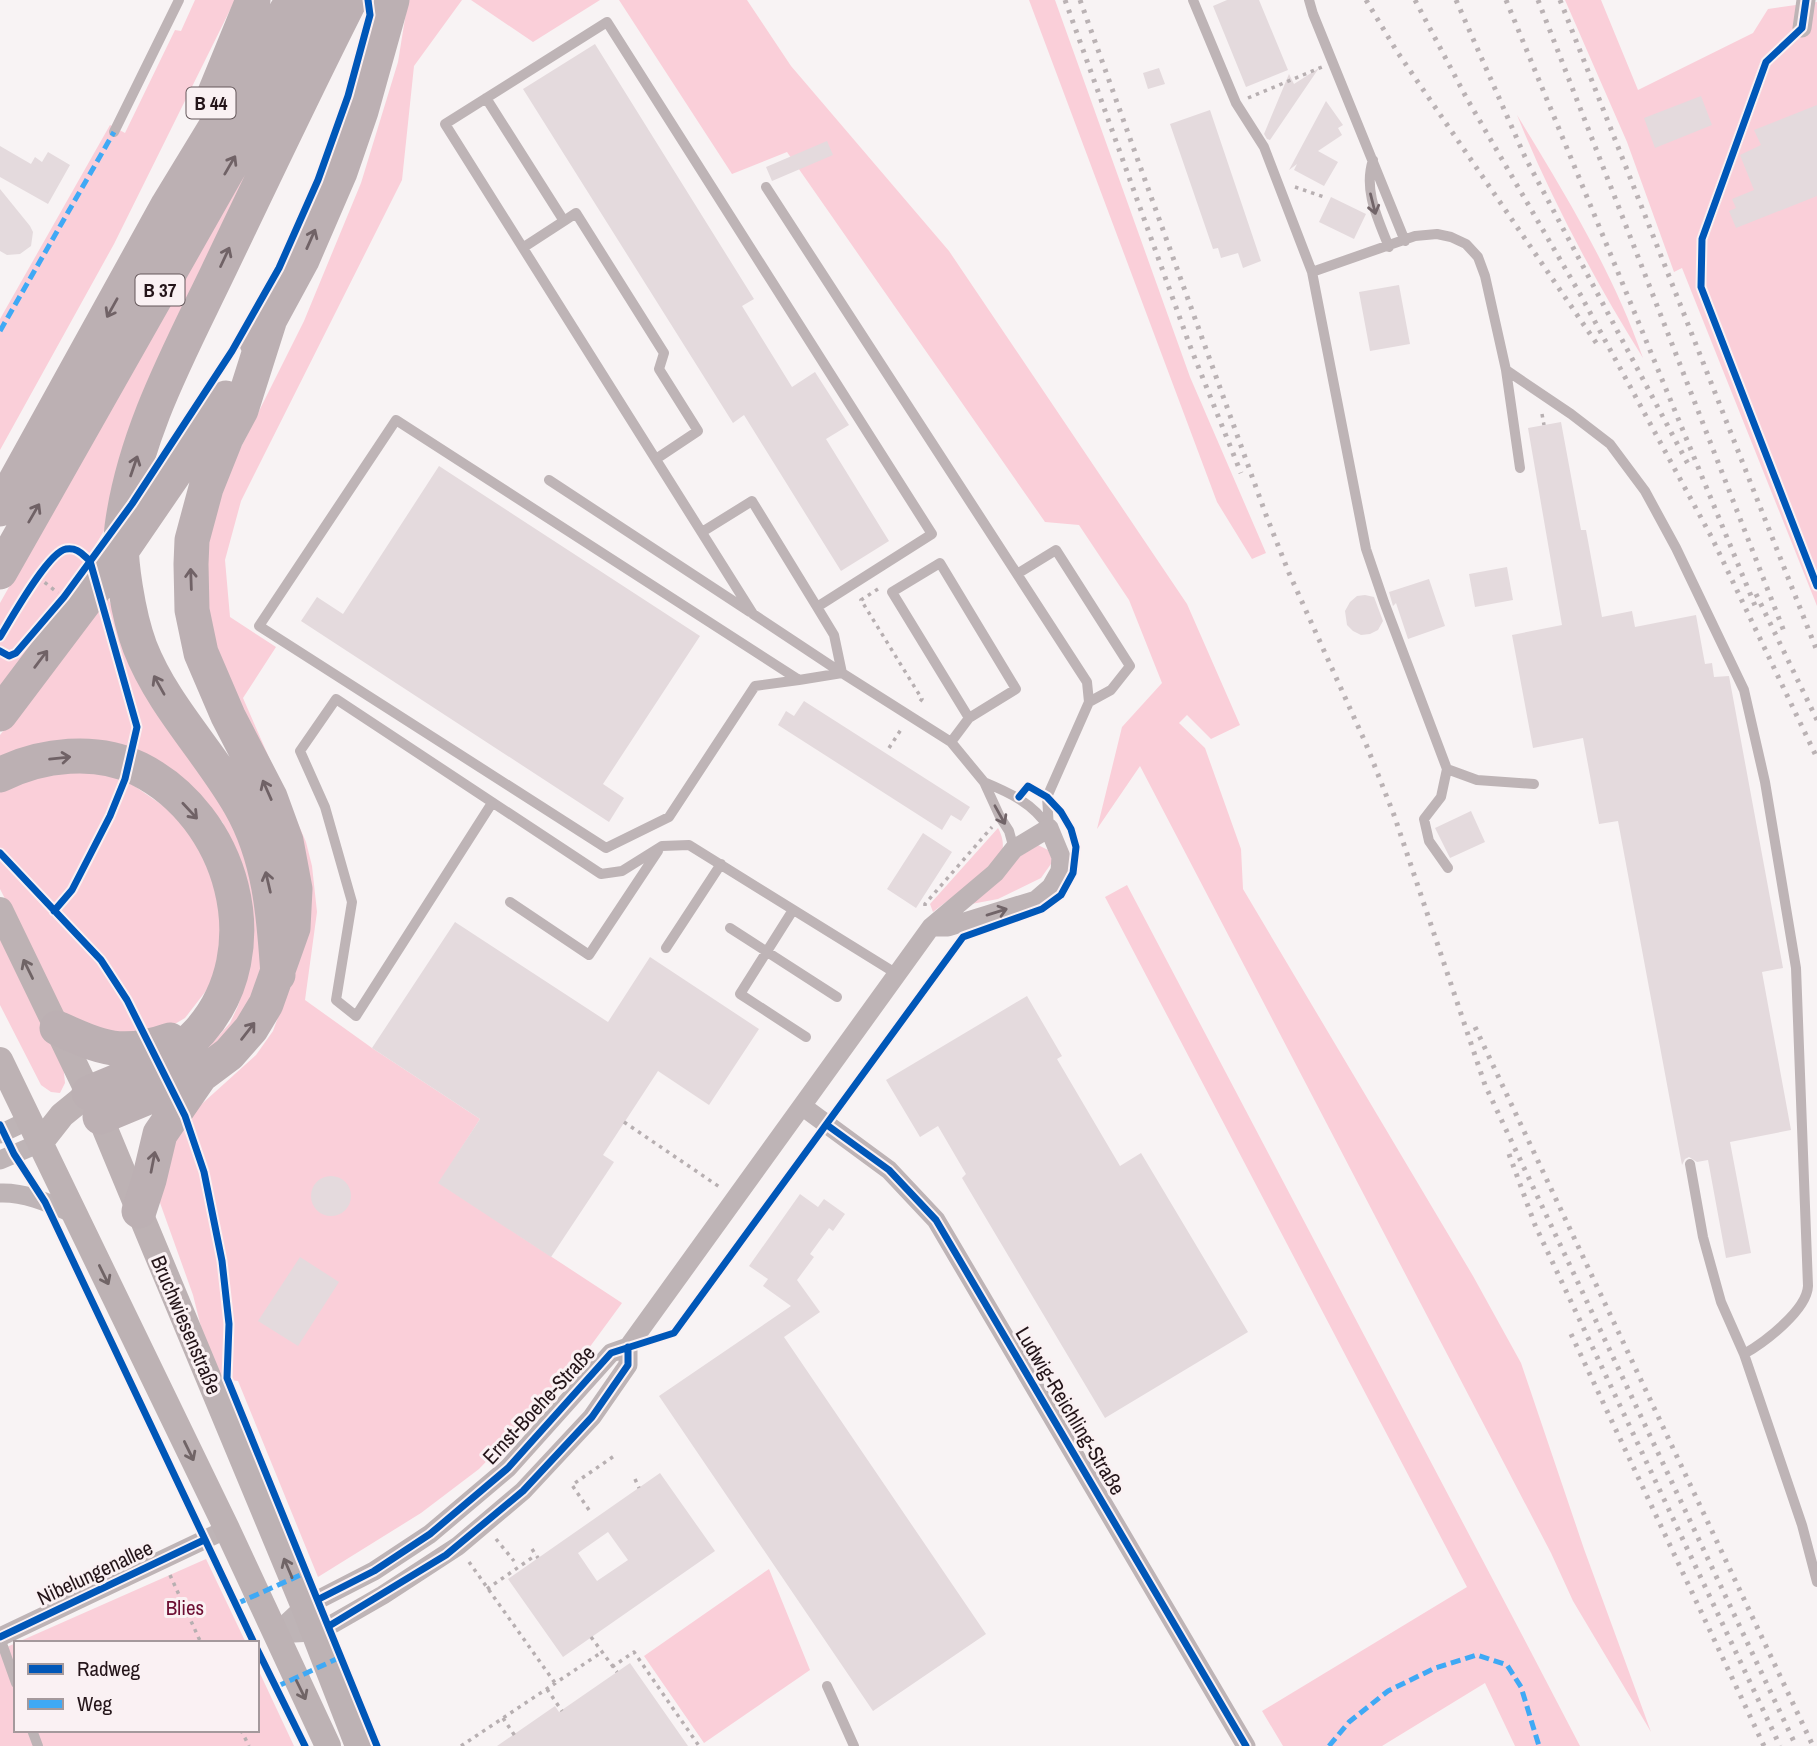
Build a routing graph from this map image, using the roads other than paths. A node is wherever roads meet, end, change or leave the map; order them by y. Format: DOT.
graph roads {
  1 [pos="179,0"];
  2 [pos="253,0"];
  3 [pos="392,0"];
  4 [pos="1193,0"];
  5 [pos="1309,0"];
  6 [pos="1805,0"];
  7 [pos="326,8"];
  8 [pos="1802,28"];
  9 [pos="486,98"];
  10 [pos="114,132"];
  11 [pos="1373,160"];
  12 [pos="766,187"];
  13 [pos="168,205"];
  14 [pos="564,221"];
  15 [pos="1405,241"];
  16 [pos="524,247"];
  17 [pos="1389,247"];
  18 [pos="1312,272"];
  19 [pos="1701,288"];
  20 [pos="269,322"];
  21 [pos="1506,370"];
  22 [pos="656,458"];
  23 [pos="1520,468"];
  24 [pos="549,480"];
  25 [pos="0,509"];
  26 [pos="702,532"];
  27 [pos="0,572"];
  28 [pos="1017,574"];
  29 [pos="817,607"];
  30 [pos="753,614"];
  31 [pos="842,673"];
  32 [pos="799,680"];
  33 [pos="1089,702"];
  34 [pos="0,714"];
  35 [pos="969,718"];
  36 [pos="951,741"];
  37 [pos="1447,769"];
  38 [pos="0,775"];
  39 [pos="984,782"];
  40 [pos="1534,784"];
  41 [pos="492,803"];
  42 [pos="1049,828"];
  43 [pos="662,846"];
  44 [pos="1014,849"];
  45 [pos="721,864"];
  46 [pos="1448,868"];
  47 [pos="510,902"];
  48 [pos="793,909"];
  49 [pos="0,910"];
  50 [pos="730,928"];
  51 [pos="931,928"];
  52 [pos="666,948"];
  53 [pos="767,951"];
  54 [pos="897,974"];
  55 [pos="278,975"];
  56 [pos="837,997"];
  57 [pos="57,1028"];
  58 [pos="806,1037"];
  59 [pos="0,1060"];
  60 [pos="169,1075"];
  61 [pos="95,1105"];
  62 [pos="802,1106"];
  63 [pos="34,1132"];
  64 [pos="0,1134"];
  65 [pos="0,1160"];
  66 [pos="1690,1164"];
  67 [pos="0,1193"];
  68 [pos="139,1211"];
  69 [pos="74,1214"];
  70 [pos="628,1347"];
  71 [pos="1744,1354"];
  72 [pos="572,1399"];
  73 [pos="592,1417"];
  74 [pos="227,1528"];
  75 [pos="430,1534"];
  76 [pos="452,1550"];
  77 [pos="1814,1558"];
  78 [pos="1817,1582"];
  79 [pos="304,1607"];
  80 [pos="313,1632"];
  81 [pos="275,1634"];
  82 [pos="0,1637"];
  83 [pos="14,1677"];
  84 [pos="827,1686"];
  85 [pos="328,1746"];
  86 [pos="358,1746"];
  87 [pos="853,1746"];
  88 [pos="1246,1746"];
  1 -- 10 [label="lane"];
  2 -- 13 [label="highway, B 44"];
  20 -- 3 [label="highway, one-way"];
  4 -- 18 [label="lane"];
  5 -- 11 [label="lane"];
  6 -- 8 [label="street"];
  7 -- 13 [label="highway, B 37"];
  27 -- 7 [label="highway, B 37, one-way"];
  55 -- 7 [label="highway, one-way"];
  8 -- 19 [label="lane"];
  9 -- 14 [label="lane"];
  9 -- 16 [label="lane"];
  9 -- 29 [label="lane"];
  11 -- 15 [label="lane"];
  11 -- 17 [label="lane, one-way"];
  12 -- 28 [label="lane"];
  13 -- 25 [label="highway, B 37, one-way"];
  14 -- 16 [label="lane"];
  14 -- 22 [label="lane"];
  15 -- 17 [label="lane"];
  15 -- 21 [label="lane"];
  16 -- 22 [label="lane"];
  17 -- 18 [label="lane"];
  18 -- 37 [label="lane"];
  34 -- 20 [label="highway, one-way"];
  55 -- 20 [label="highway, one-way"];
  21 -- 23 [label="lane"];
  21 -- 71 [label="lane"];
  22 -- 26 [label="lane"];
  24 -- 30 [label="lane"];
  26 -- 29 [label="lane"];
  26 -- 30 [label="lane"];
  28 -- 33 [label="lane"];
  28 -- 33 [label="lane"];
  29 -- 31 [label="lane"];
  30 -- 31 [label="lane"];
  31 -- 32 [label="lane"];
  31 -- 36 [label="lane"];
  32 -- 32 [label="lane"];
  33 -- 42 [label="lane"];
  35 -- 35 [label="lane"];
  35 -- 36 [label="lane"];
  36 -- 39 [label="lane"];
  37 -- 40 [label="lane"];
  37 -- 46 [label="lane"];
  38 -- 60 [label="highway, one-way"];
  39 -- 42 [label="lane"];
  39 -- 44 [label="lane, one-way"];
  41 -- 41 [label="lane"];
  41 -- 43 [label="lane"];
  42 -- 44 [label="street, Ernst-Boehe-Straße"];
  51 -- 42 [label="street, one-way"];
  43 -- 45 [label="lane"];
  43 -- 47 [label="lane"];
  44 -- 51 [label="street, Ernst-Boehe-Straße"];
  45 -- 48 [label="lane"];
  45 -- 52 [label="lane"];
  48 -- 53 [label="lane"];
  48 -- 54 [label="lane"];
  57 -- 49 [label="main road, Bruchwiesenstraße, one-way"];
  50 -- 53 [label="lane"];
  51 -- 54 [label="street, Ernst-Boehe-Straße"];
  53 -- 56 [label="lane"];
  53 -- 58 [label="lane"];
  54 -- 62 [label="street, Ernst-Boehe-Straße"];
  60 -- 55 [label="highway, one-way"];
  57 -- 60 [label="highway"];
  57 -- 61 [label="main road, Bruchwiesenstraße"];
  59 -- 63 [label="main road"];
  60 -- 61 [label="highway"];
  68 -- 60 [label="highway, one-way"];
  61 -- 63 [label="main road"];
  61 -- 68 [label="main road, Bruchwiesenstraße"];
  62 -- 70 [label="street, Ernst-Boehe-Straße"];
  62 -- 88 [label="street, Ludwig-Reichling-Straße"];
  63 -- 64 [label="street"];
  63 -- 65 [label="street"];
  63 -- 69 [label="main road"];
  66 -- 71 [label="lane"];
  67 -- 69 [label="street"];
  79 -- 68 [label="main road, Bruchwiesenstraße, one-way"];
  69 -- 74 [label="main road, one-way"];
  70 -- 72 [label="street, Ernst-Boehe-Straße"];
  70 -- 73 [label="street, Ernst-Boehe-Straße"];
  71 -- 77 [label="lane"];
  72 -- 73 [label="lane"];
  72 -- 75 [label="street, Ernst-Boehe-Straße"];
  73 -- 76 [label="street, Ernst-Boehe-Straße"];
  74 -- 81 [label="main road"];
  74 -- 82 [label="street, Nibelungenallee"];
  75 -- 76 [label="lane"];
  75 -- 79 [label="street, Ernst-Boehe-Straße"];
  76 -- 80 [label="street, Ernst-Boehe-Straße"];
  77 -- 78 [label="lane"];
  79 -- 80 [label="main road, Bruchwiesenstraße"];
  79 -- 81 [label="street, Ernst-Boehe-Straße"];
  80 -- 81 [label="street, Ernst-Boehe-Straße"];
  80 -- 86 [label="main road, Bruchwiesenstraße"];
  81 -- 85 [label="main road, one-way"];
  82 -- 83 [label="lane"];
  84 -- 87 [label="lane"];
}
